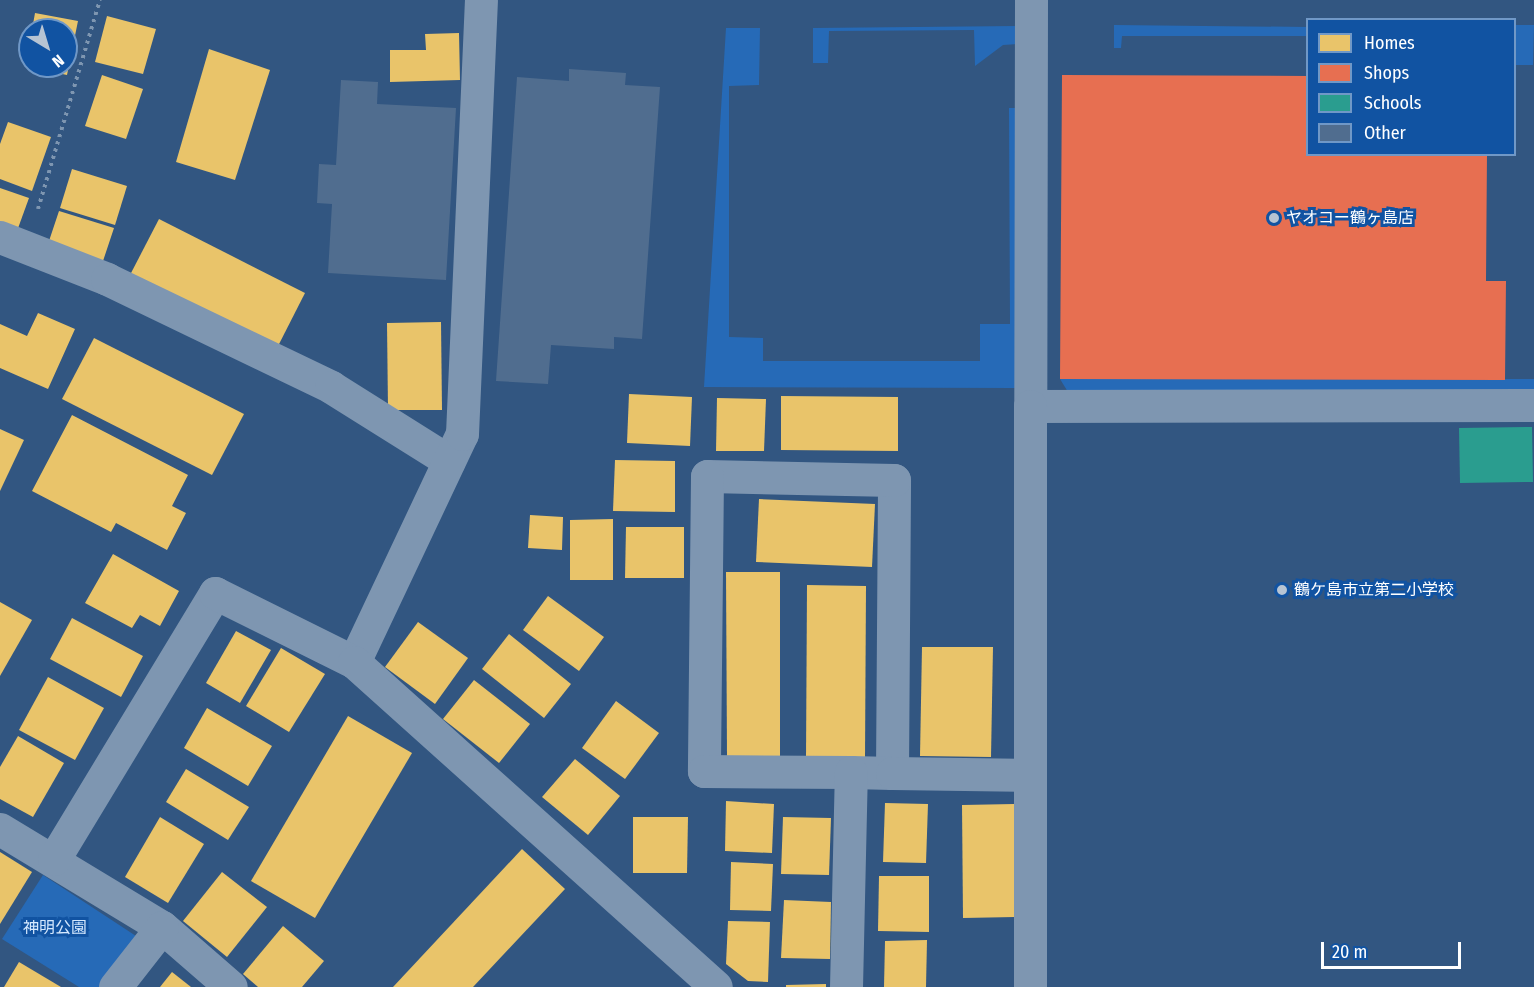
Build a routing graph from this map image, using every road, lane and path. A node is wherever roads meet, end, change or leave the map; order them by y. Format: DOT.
graph roads {
  1 [pos="100,0"];
  2 [pos="481,0"];
  3 [pos="1031,0"];
  4 [pos="14,242"];
  5 [pos="1534,405"];
  6 [pos="1030,406"];
  7 [pos="449,461"];
  8 [pos="354,662"];
  9 [pos="852,772"];
  10 [pos="892,773"];
  11 [pos="1028,775"];
  12 [pos="0,829"];
  13 [pos="54,859"];
  14 [pos="162,927"];
  15 [pos="115,987"];
  16 [pos="231,987"];
  17 [pos="716,987"];
  18 [pos="846,987"];
  19 [pos="1030,987"];
  1 -- 4 [label="path"];
  2 -- 7 [label="street"];
  3 -- 6 [label="street"];
  4 -- 7 [label="street"];
  5 -- 6 [label="street"];
  6 -- 11 [label="street"];
  7 -- 8 [label="street"];
  8 -- 13 [label="street"];
  8 -- 17 [label="street"];
  9 -- 10 [label="street"];
  9 -- 10 [label="street"];
  9 -- 18 [label="street"];
  10 -- 11 [label="street"];
  11 -- 19 [label="street"];
  12 -- 13 [label="street"];
  13 -- 14 [label="street"];
  14 -- 15 [label="street"];
  14 -- 16 [label="street"];
}
